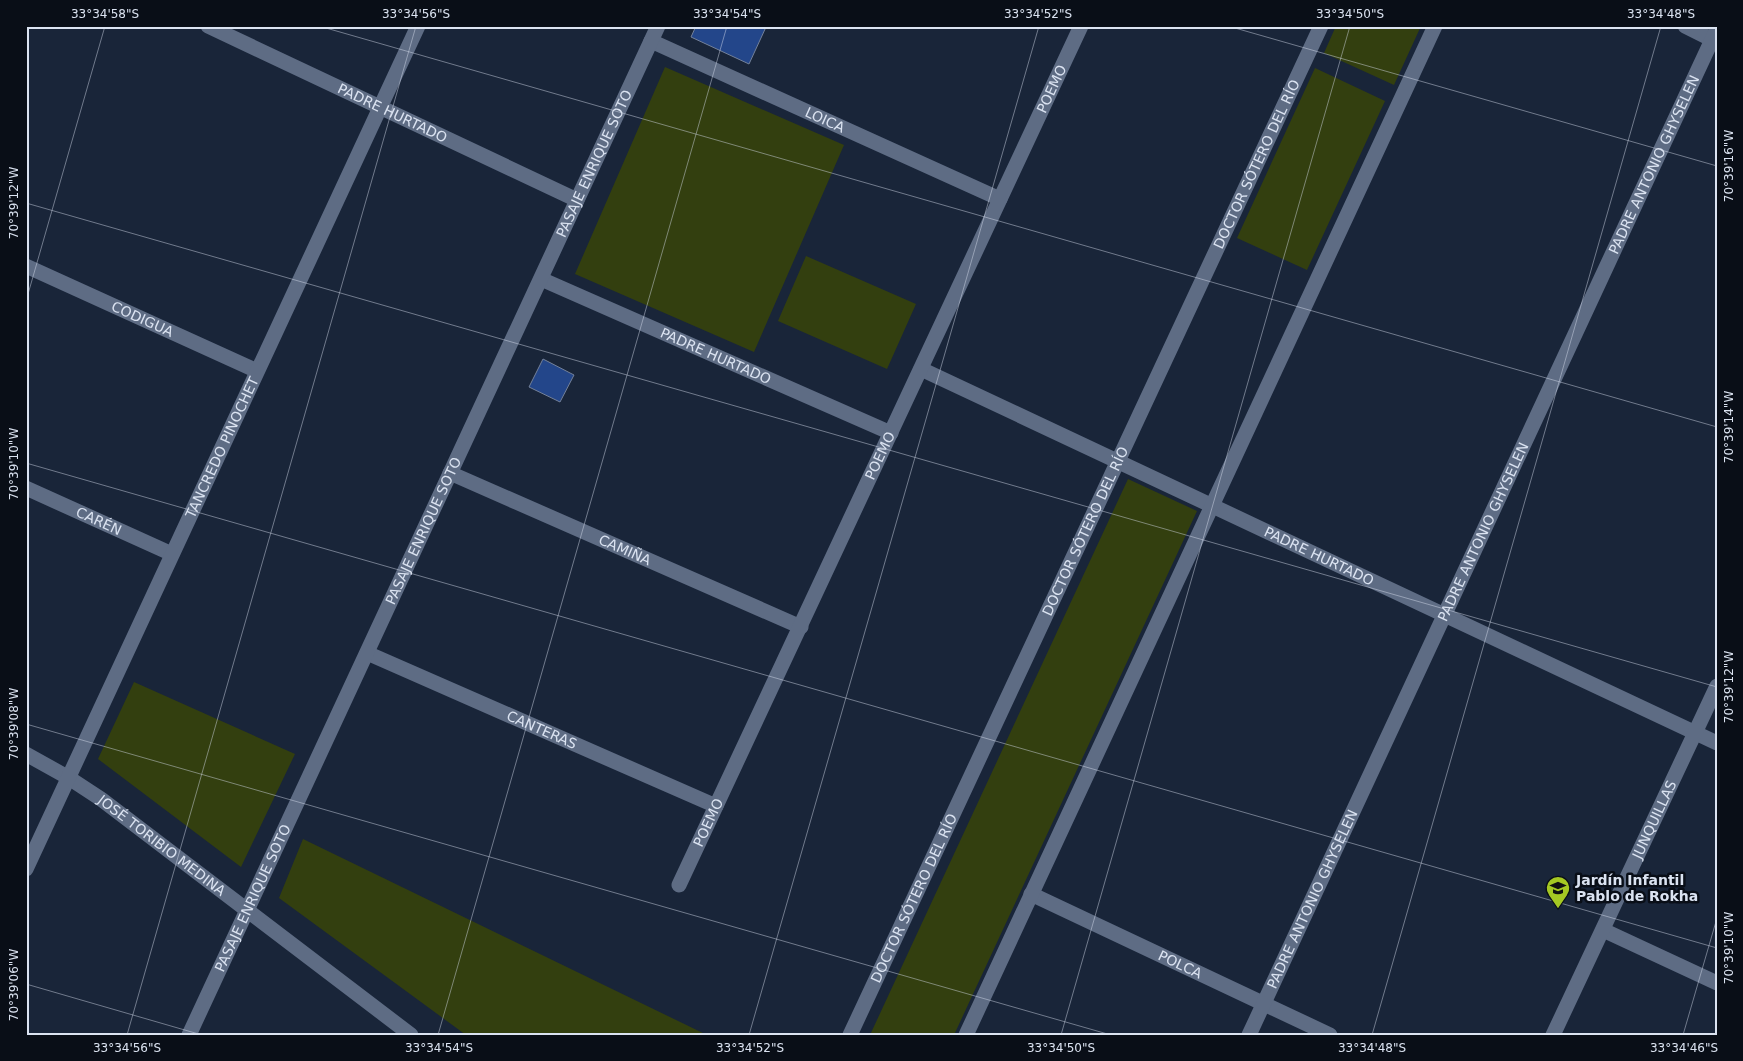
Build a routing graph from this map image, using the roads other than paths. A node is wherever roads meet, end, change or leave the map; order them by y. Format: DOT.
graph roads {
  1 [pos="208,26"];
  2 [pos="418,26"];
  3 [pos="658,26"];
  4 [pos="1081,26"];
  5 [pos="1321,26"];
  6 [pos="1435,26"];
  7 [pos="1685,26"];
  8 [pos="1715,37"];
  9 [pos="651,41"];
  10 [pos="380,108"];
  11 [pos="1000,199"];
  12 [pos="577,200"];
  13 [pos="26,266"];
  14 [pos="541,279"];
  15 [pos="921,369"];
  16 [pos="257,371"];
  17 [pos="891,433"];
  18 [pos="1117,461"];
  19 [pos="450,473"];
  20 [pos="26,488"];
  21 [pos="1212,506"];
  22 [pos="172,554"];
  23 [pos="1444,615"];
  24 [pos="800,626"];
  25 [pos="367,653"];
  26 [pos="1717,686"];
  27 [pos="1695,732"];
  28 [pos="1717,743"];
  29 [pos="26,754"];
  30 [pos="69,778"];
  31 [pos="716,806"];
  32 [pos="26,868"];
  33 [pos="679,885"];
  34 [pos="1031,894"];
  35 [pos="248,909"];
  36 [pos="1602,930"];
  37 [pos="1717,983"];
  38 [pos="1263,1004"];
  39 [pos="189,1035"];
  40 [pos="411,1035"];
  41 [pos="850,1035"];
  42 [pos="966,1035"];
  43 [pos="1249,1035"];
  44 [pos="1330,1035"];
  45 [pos="1554,1035"];
  1 -- 10 [label="street, PADRE HURTADO"];
  2 -- 10 [label="street, TANCREDO PINOCHET"];
  3 -- 9 [label="street, PASAJE ENRIQUE SOTO"];
  4 -- 11 [label="street, POEMO"];
  5 -- 18 [label="street, DOCTOR SÓTERO DEL RÍO"];
  6 -- 21 [label="street"];
  7 -- 8 [label="street"];
  8 -- 23 [label="street, PADRE ANTONIO GHYSELEN"];
  9 -- 11 [label="street, LOICA"];
  9 -- 12 [label="street, PASAJE ENRIQUE SOTO"];
  10 -- 12 [label="street, PADRE HURTADO"];
  10 -- 16 [label="street, TANCREDO PINOCHET"];
  11 -- 15 [label="street, POEMO"];
  12 -- 14 [label="street, PASAJE ENRIQUE SOTO"];
  13 -- 16 [label="street, CODIGUA"];
  14 -- 17 [label="street, PADRE HURTADO"];
  14 -- 19 [label="street, PASAJE ENRIQUE SOTO"];
  15 -- 17 [label="street, POEMO"];
  15 -- 18 [label="street, PADRE HURTADO"];
  16 -- 22 [label="street, TANCREDO PINOCHET"];
  17 -- 24 [label="street, POEMO"];
  18 -- 21 [label="street, PADRE HURTADO"];
  18 -- 41 [label="street, DOCTOR SÓTERO DEL RÍO"];
  19 -- 24 [label="street, CAMIÑA"];
  19 -- 25 [label="street, PASAJE ENRIQUE SOTO"];
  20 -- 22 [label="street, CARÉN"];
  21 -- 23 [label="street, PADRE HURTADO"];
  21 -- 34 [label="street"];
  22 -- 30 [label="street, TANCREDO PINOCHET"];
  23 -- 27 [label="street, PADRE HURTADO"];
  23 -- 38 [label="street, PADRE ANTONIO GHYSELEN"];
  24 -- 31 [label="street, POEMO"];
  25 -- 31 [label="street, CANTERAS"];
  25 -- 35 [label="street, PASAJE ENRIQUE SOTO"];
  26 -- 27 [label="street, JUNQUILLAS"];
  27 -- 28 [label="street, PADRE HURTADO"];
  27 -- 36 [label="street, JUNQUILLAS"];
  29 -- 30 [label="street, JOSÉ TORIBIO MEDINA"];
  30 -- 32 [label="street, TANCREDO PINOCHET"];
  30 -- 35 [label="street, JOSÉ TORIBIO MEDINA"];
  31 -- 33 [label="street, POEMO"];
  34 -- 38 [label="street, POLCA"];
  34 -- 42 [label="street"];
  35 -- 39 [label="street, PASAJE ENRIQUE SOTO"];
  35 -- 40 [label="street, JOSÉ TORIBIO MEDINA"];
  36 -- 37 [label="street"];
  36 -- 45 [label="street, JUNQUILLAS"];
  38 -- 43 [label="street, PADRE ANTONIO GHYSELEN"];
  38 -- 44 [label="street, POLCA"];
}
